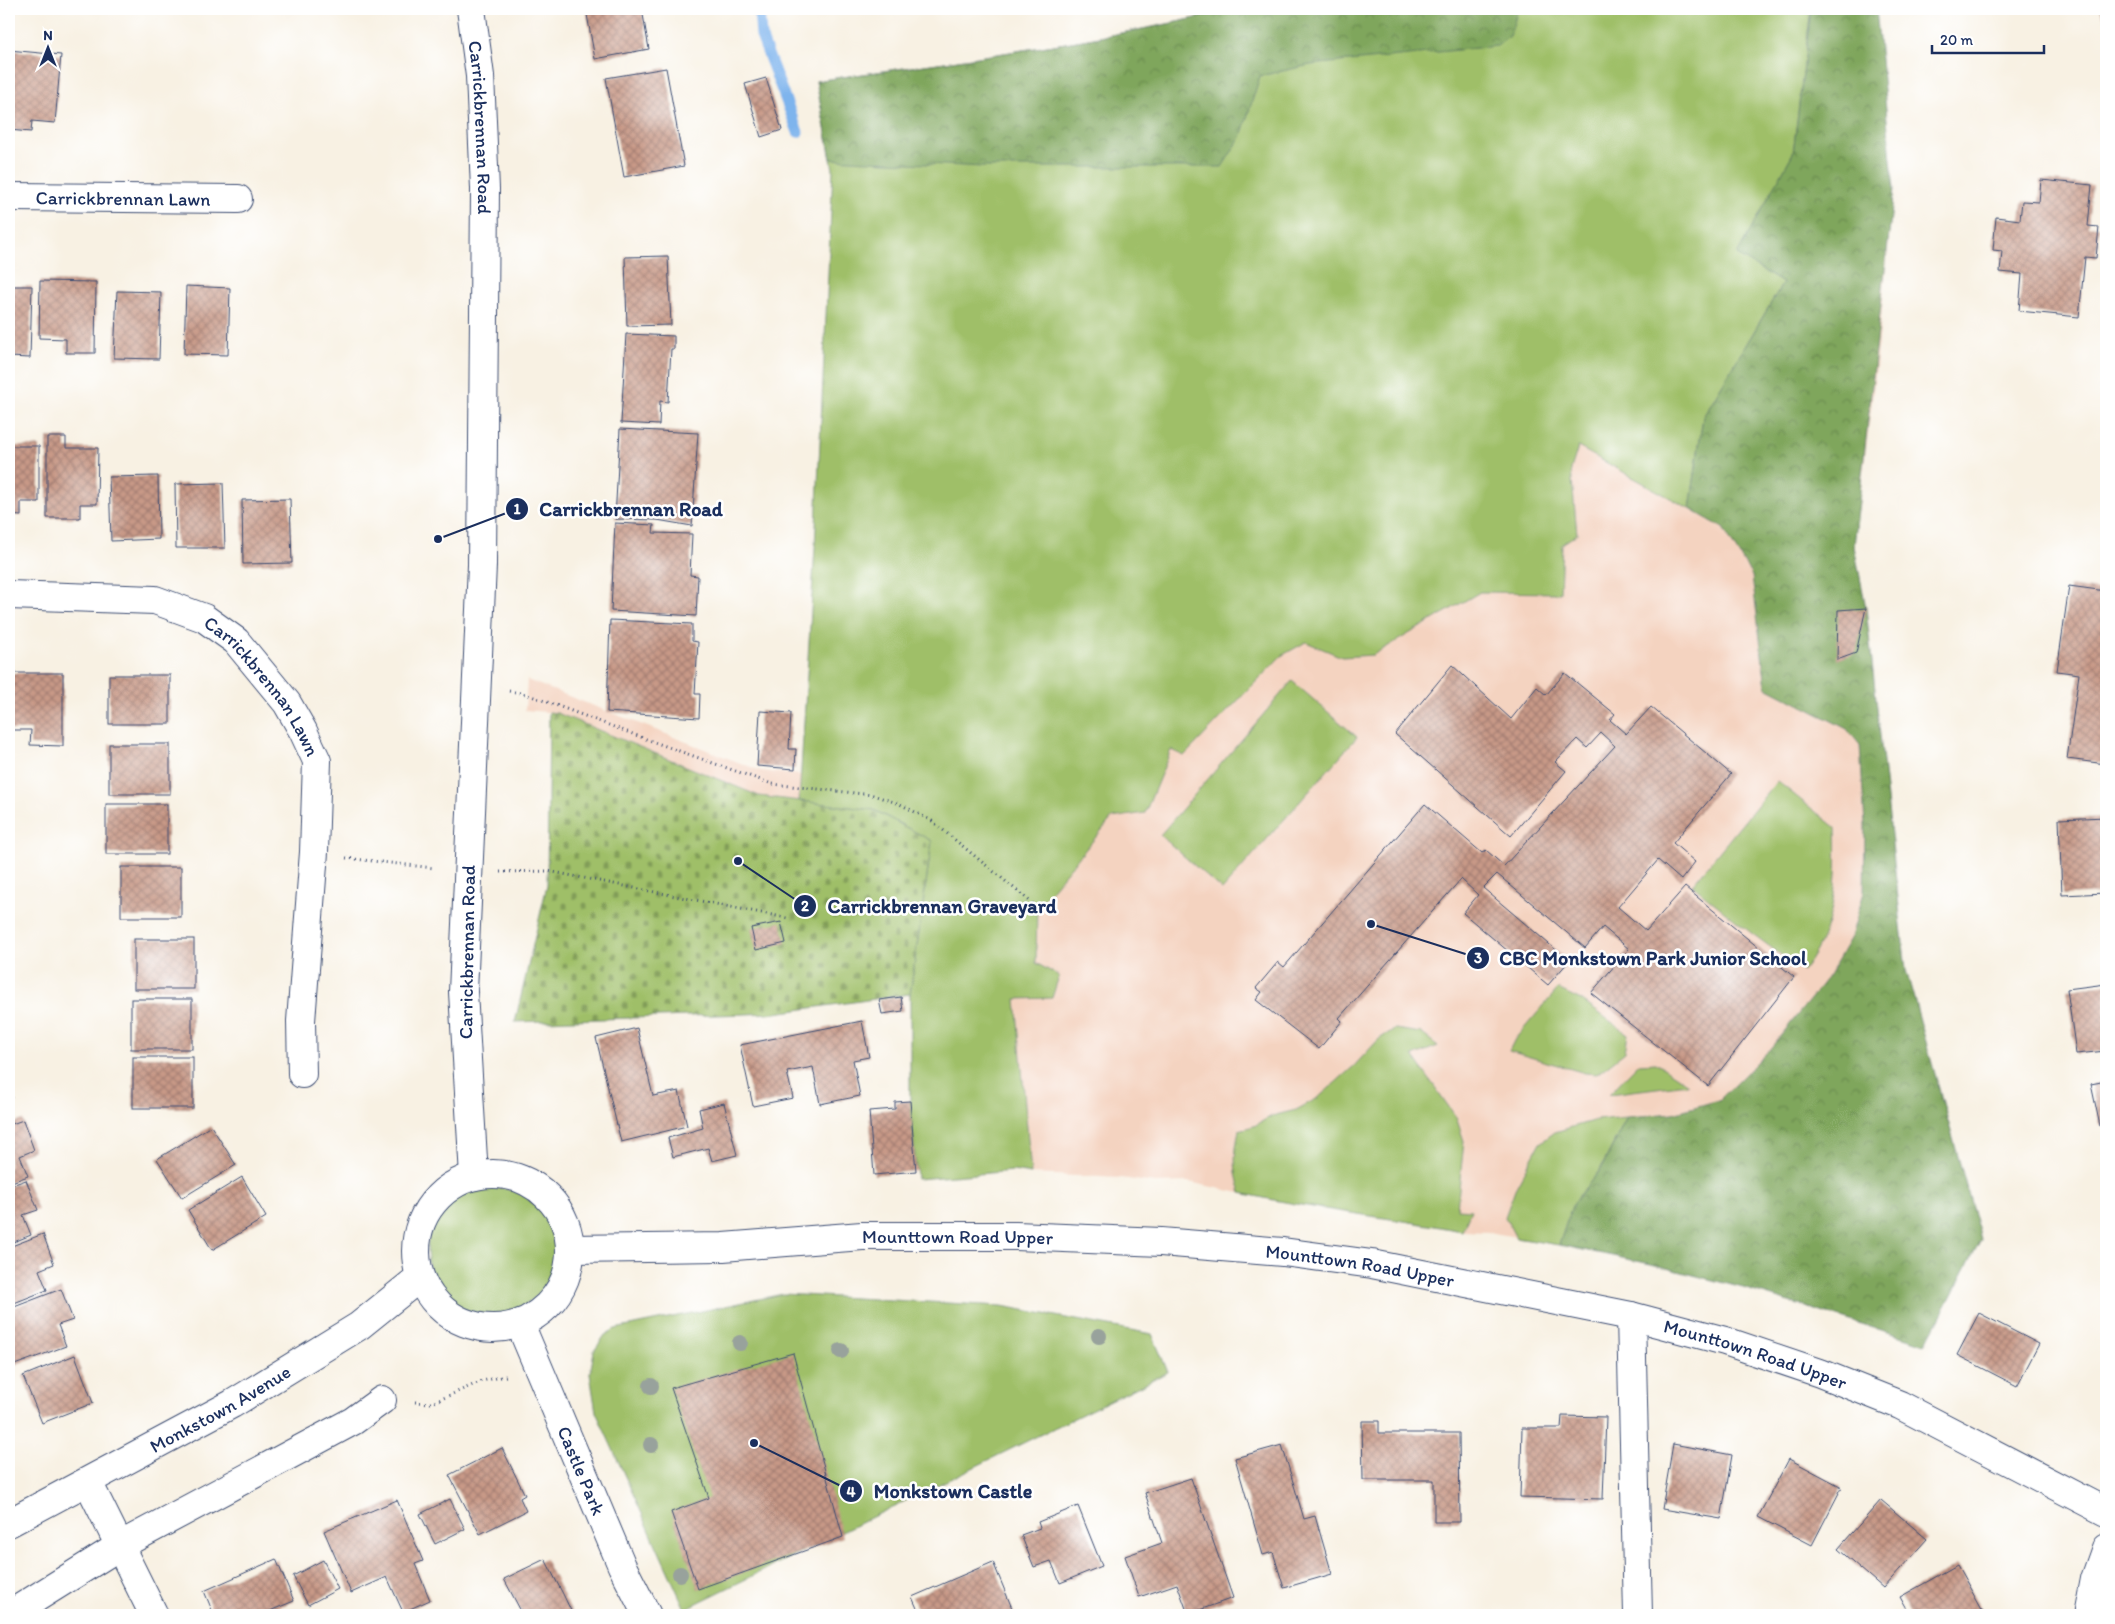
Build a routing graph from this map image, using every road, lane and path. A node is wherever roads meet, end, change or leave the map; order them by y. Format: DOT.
graph roads {
  1 [pos="471,9"];
  2 [pos="9,197"];
  3 [pos="238,199"];
  4 [pos="9,595"];
  5 [pos="477,685"];
  6 [pos="364,861"];
  7 [pos="468,872"];
  8 [pos="1037,907"];
  9 [pos="787,918"];
  10 [pos="302,1074"];
  11 [pos="474,1176"];
  12 [pos="570,1248"];
  13 [pos="420,1277"];
  14 [pos="1631,1316"];
  15 [pos="520,1324"];
  16 [pos="540,1370"];
  17 [pos="382,1400"];
  18 [pos="88,1482"];
  19 [pos="2106,1512"];
  20 [pos="9,1523"];
  21 [pos="121,1546"];
  22 [pos="2106,1548"];
  23 [pos="9,1615"];
  24 [pos="154,1615"];
  25 [pos="647,1615"];
  26 [pos="1638,1615"];
  27 [pos="2088,1615"];
  1 -- 5 [label="main road, Carrickbrennan Road"];
  2 -- 3 [label="main road, Carrickbrennan Lawn"];
  4 -- 10 [label="main road, Carrickbrennan Lawn"];
  5 -- 7 [label="main road, Carrickbrennan Road"];
  5 -- 8 [label="path"];
  6 -- 7 [label="path"];
  7 -- 9 [label="path"];
  7 -- 11 [label="main road, Carrickbrennan Road"];
  11 -- 12 [label="main road"];
  11 -- 13 [label="main road"];
  12 -- 14 [label="main road, Mounttown Road Upper"];
  12 -- 15 [label="main road"];
  13 -- 15 [label="main road"];
  13 -- 18 [label="main road, Monkstown Avenue"];
  14 -- 19 [label="main road, Mounttown Road Upper"];
  14 -- 26 [label="main road"];
  15 -- 16 [label="main road, Castle Park"];
  16 -- 17 [label="path"];
  16 -- 25 [label="main road, Castle Park"];
  17 -- 21 [label="main road"];
  18 -- 20 [label="main road, Monkstown Avenue"];
  18 -- 21 [label="main road"];
  21 -- 23 [label="main road"];
  21 -- 24 [label="main road"];
  22 -- 27 [label="main road"];
}
